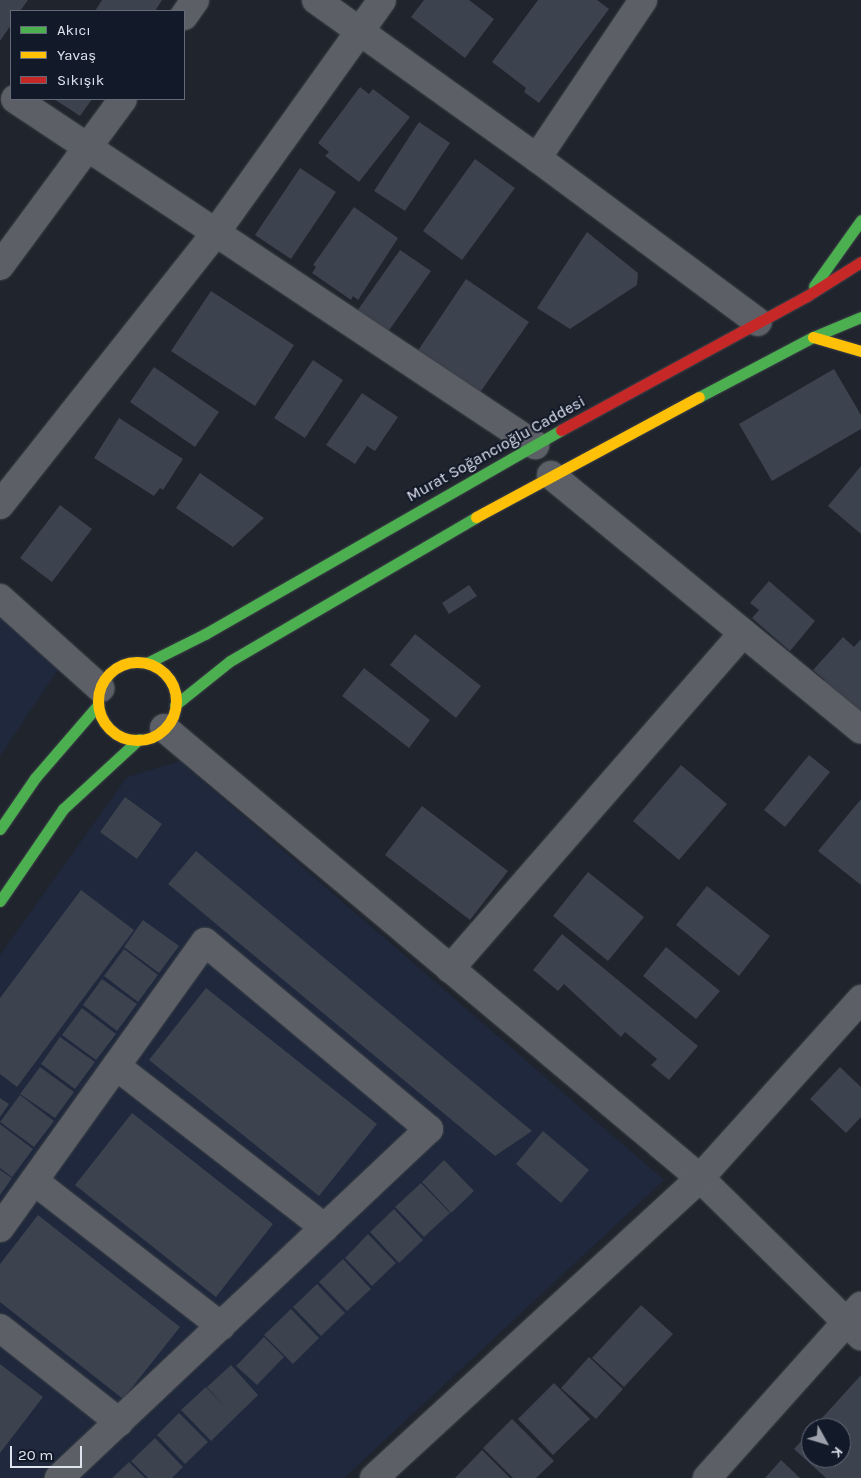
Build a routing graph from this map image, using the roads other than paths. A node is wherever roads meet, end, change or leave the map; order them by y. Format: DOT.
graph roads {
  1 [pos="196,0"];
  2 [pos="316,0"];
  3 [pos="382,0"];
  4 [pos="644,0"];
  5 [pos="185,15"];
  6 [pos="359,31"];
  7 [pos="16,100"];
  8 [pos="122,100"];
  9 [pos="87,148"];
  10 [pos="537,158"];
  11 [pos="861,220"];
  12 [pos="216,232"];
  13 [pos="861,262"];
  14 [pos="0,266"];
  15 [pos="807,296"];
  16 [pos="861,317"];
  17 [pos="758,322"];
  18 [pos="813,337"];
  19 [pos="861,352"];
  20 [pos="534,445"];
  21 [pos="551,475"];
  22 [pos="0,504"];
  23 [pos="0,598"];
  24 [pos="743,633"];
  25 [pos="147,663"];
  26 [pos="99,697"];
  27 [pos="170,717"];
  28 [pos="861,730"];
  29 [pos="139,739"];
  30 [pos="0,829"];
  31 [pos="0,901"];
  32 [pos="450,969"];
  33 [pos="861,999"];
  34 [pos="116,1066"];
  35 [pos="700,1178"];
  36 [pos="34,1181"];
  37 [pos="0,1228"];
  38 [pos="325,1228"];
  39 [pos="856,1321"];
  40 [pos="221,1326"];
  41 [pos="0,1328"];
  42 [pos="119,1422"];
  43 [pos="59,1478"];
  44 [pos="374,1478"];
  45 [pos="707,1478"];
  1 -- 5 [label="street"];
  2 -- 6 [label="street"];
  3 -- 6 [label="street"];
  4 -- 10 [label="street"];
  6 -- 10 [label="street"];
  6 -- 12 [label="street"];
  7 -- 9 [label="street"];
  8 -- 9 [label="street"];
  9 -- 12 [label="street"];
  9 -- 14 [label="street"];
  10 -- 17 [label="street"];
  11 -- 15 [label="main road"];
  12 -- 20 [label="street"];
  12 -- 22 [label="street"];
  13 -- 15 [label="main road, Murat Soğancıoğlu Caddesi"];
  15 -- 17 [label="main road, Murat Soğancıoğlu Caddesi"];
  16 -- 18 [label="main road"];
  17 -- 20 [label="main road, Murat Soğancıoğlu Caddesi"];
  18 -- 19 [label="main road"];
  18 -- 21 [label="main road"];
  20 -- 25 [label="main road, Murat Soğancıoğlu Caddesi"];
  21 -- 24 [label="street"];
  21 -- 27 [label="main road"];
  23 -- 26 [label="street"];
  24 -- 28 [label="street"];
  24 -- 32 [label="street"];
  25 -- 26 [label="main road"];
  25 -- 27 [label="main road"];
  26 -- 29 [label="main road"];
  26 -- 30 [label="main road"];
  27 -- 29 [label="main road"];
  27 -- 32 [label="street"];
  29 -- 31 [label="main road"];
  32 -- 35 [label="street"];
  33 -- 35 [label="street"];
  34 -- 36 [label="street"];
  34 -- 38 [label="street"];
  34 -- 38 [label="street"];
  35 -- 39 [label="street"];
  35 -- 44 [label="street"];
  36 -- 37 [label="street"];
  36 -- 40 [label="street"];
  38 -- 40 [label="street"];
  39 -- 45 [label="street"];
  40 -- 42 [label="street"];
  41 -- 42 [label="street"];
  42 -- 43 [label="street"];
}
